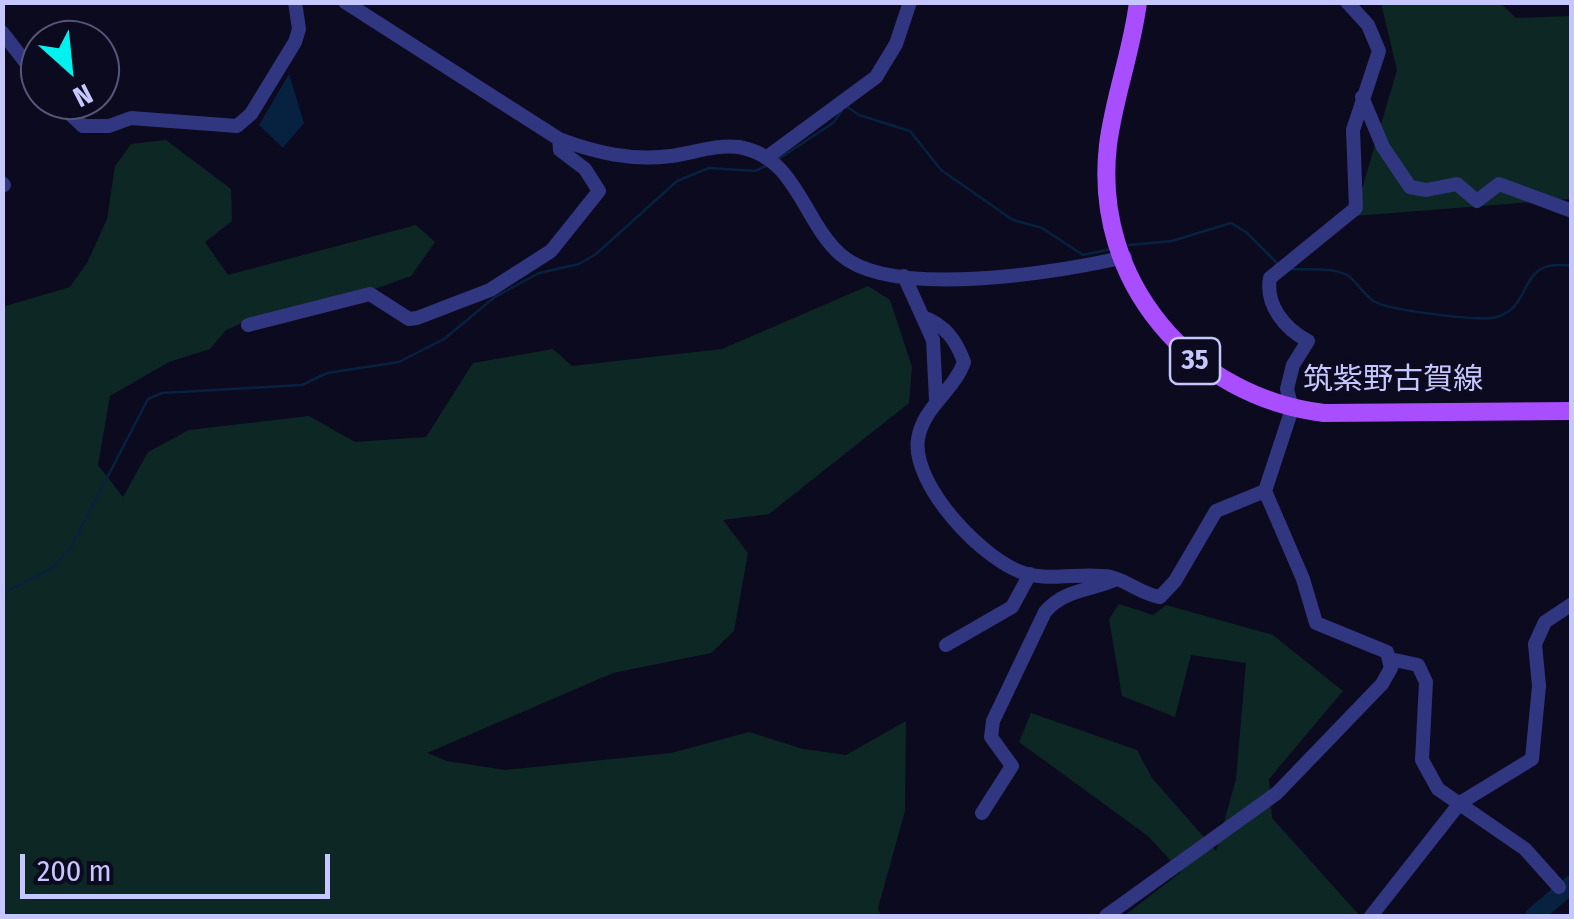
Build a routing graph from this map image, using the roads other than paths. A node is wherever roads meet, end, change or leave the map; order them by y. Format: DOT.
graph roads {
  1 [pos="296,2"];
  2 [pos="345,2"];
  3 [pos="910,2"];
  4 [pos="1138,2"];
  5 [pos="1347,2"];
  6 [pos="2,32"];
  7 [pos="20,55"];
  8 [pos="1362,97"];
  9 [pos="77,120"];
  10 [pos="560,139"];
  11 [pos="766,158"];
  12 [pos="1572,210"];
  13 [pos="1125,258"];
  14 [pos="904,276"];
  15 [pos="924,317"];
  16 [pos="248,325"];
  17 [pos="936,400"];
  18 [pos="1292,409"];
  19 [pos="1572,411"];
  20 [pos="1265,491"];
  21 [pos="1030,574"];
  22 [pos="1117,579"];
  23 [pos="1572,604"];
  24 [pos="946,645"];
  25 [pos="1390,659"];
  26 [pos="1460,803"];
  27 [pos="982,814"];
  28 [pos="1559,887"];
  29 [pos="1106,916"];
  30 [pos="1370,916"];
  1 -- 9 [label="street"];
  2 -- 10 [label="street"];
  3 -- 11 [label="street"];
  4 -- 13 [label="main road, 筑紫野古賀線 / 35"];
  5 -- 8 [label="street"];
  6 -- 7 [label="street"];
  8 -- 12 [label="street"];
  8 -- 18 [label="street"];
  10 -- 11 [label="street"];
  10 -- 16 [label="street"];
  11 -- 14 [label="street"];
  13 -- 14 [label="street"];
  13 -- 18 [label="main road, 筑紫野古賀線 / 35"];
  14 -- 15 [label="street"];
  15 -- 17 [label="street"];
  15 -- 17 [label="street"];
  17 -- 21 [label="street"];
  18 -- 19 [label="main road, 筑紫野古賀線 / 35"];
  18 -- 20 [label="street"];
  20 -- 22 [label="street"];
  20 -- 25 [label="street"];
  21 -- 22 [label="street"];
  21 -- 24 [label="street"];
  22 -- 27 [label="street"];
  23 -- 26 [label="street"];
  25 -- 26 [label="street"];
  25 -- 29 [label="street"];
  26 -- 28 [label="street"];
  26 -- 30 [label="street"];
}
